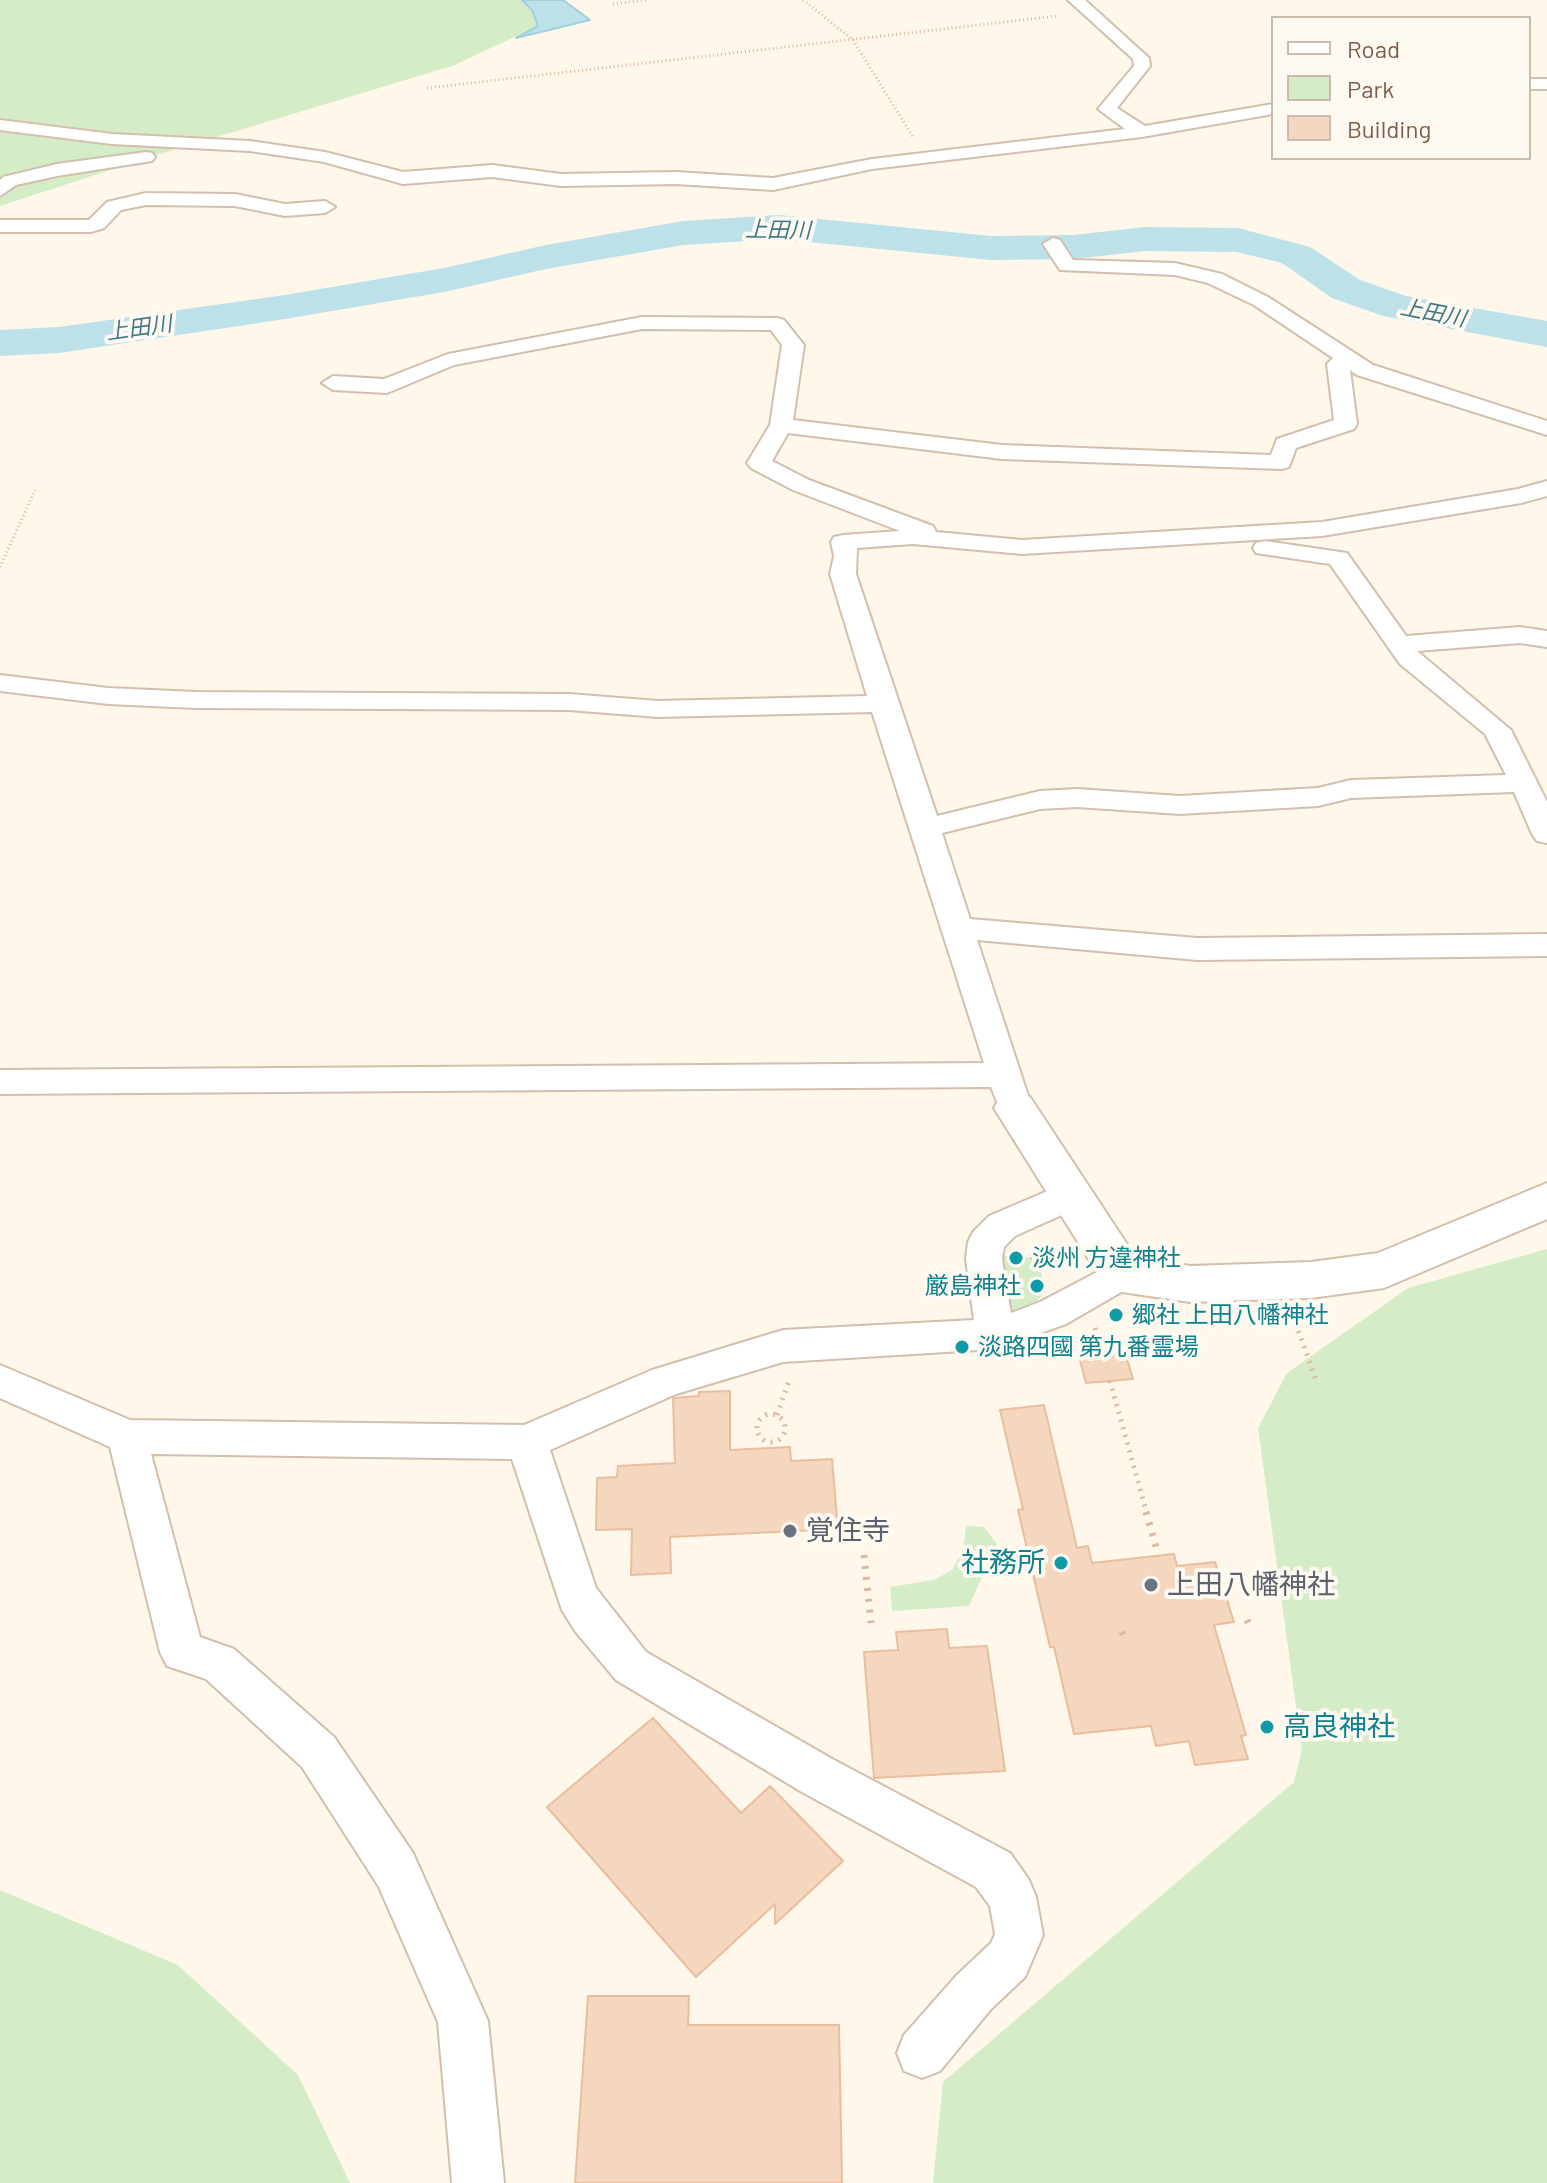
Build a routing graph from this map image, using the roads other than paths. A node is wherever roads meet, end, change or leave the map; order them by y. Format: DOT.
graph roads {
  1 [pos="1076,0"];
  2 [pos="1271,109"];
  3 [pos="0,125"];
  4 [pos="29,126"];
  5 [pos="1142,132"];
  6 [pos="0,133"];
  7 [pos="250,146"];
  8 [pos="0,190"];
  9 [pos="325,207"];
  10 [pos="0,226"];
  11 [pos="1053,244"];
  12 [pos="1348,358"];
  13 [pos="333,383"];
  14 [pos="781,425"];
  15 [pos="1547,428"];
  16 [pos="1547,488"];
  17 [pos="1218,536"];
  18 [pos="950,540"];
  19 [pos="1547,639"];
  20 [pos="1399,644"];
  21 [pos="0,683"];
  22 [pos="883,704"];
  23 [pos="1524,783"];
  24 [pos="1544,822"];
  25 [pos="926,828"];
  26 [pos="958,928"];
  27 [pos="1547,945"];
  28 [pos="0,1082"];
  29 [pos="1010,1092"];
  30 [pos="1071,1195"];
  31 [pos="1547,1200"];
  32 [pos="1122,1274"];
  33 [pos="995,1334"];
  34 [pos="0,1381"];
  35 [pos="127,1437"];
  36 [pos="527,1442"];
  37 [pos="922,2053"];
  38 [pos="478,2183"];
  1 -- 5 [label="street"];
  2 -- 5 [label="street"];
  3 -- 4 [label="street"];
  4 -- 6 [label="street"];
  4 -- 7 [label="street"];
  5 -- 7 [label="street"];
  7 -- 8 [label="street"];
  9 -- 10 [label="street"];
  11 -- 12 [label="street"];
  12 -- 14 [label="street"];
  12 -- 15 [label="street"];
  13 -- 14 [label="street"];
  14 -- 18 [label="street"];
  16 -- 17 [label="street"];
  17 -- 18 [label="street"];
  17 -- 20 [label="street"];
  18 -- 22 [label="street"];
  19 -- 20 [label="street"];
  20 -- 23 [label="street"];
  21 -- 22 [label="street"];
  22 -- 25 [label="street"];
  23 -- 24 [label="street"];
  23 -- 25 [label="street"];
  25 -- 26 [label="street"];
  26 -- 27 [label="street"];
  26 -- 29 [label="street"];
  28 -- 29 [label="street"];
  29 -- 30 [label="street"];
  30 -- 32 [label="street"];
  30 -- 33 [label="street"];
  31 -- 32 [label="street"];
  32 -- 33 [label="street"];
  33 -- 36 [label="street"];
  34 -- 35 [label="street"];
  35 -- 36 [label="street"];
  35 -- 38 [label="street"];
  36 -- 37 [label="street"];
}
